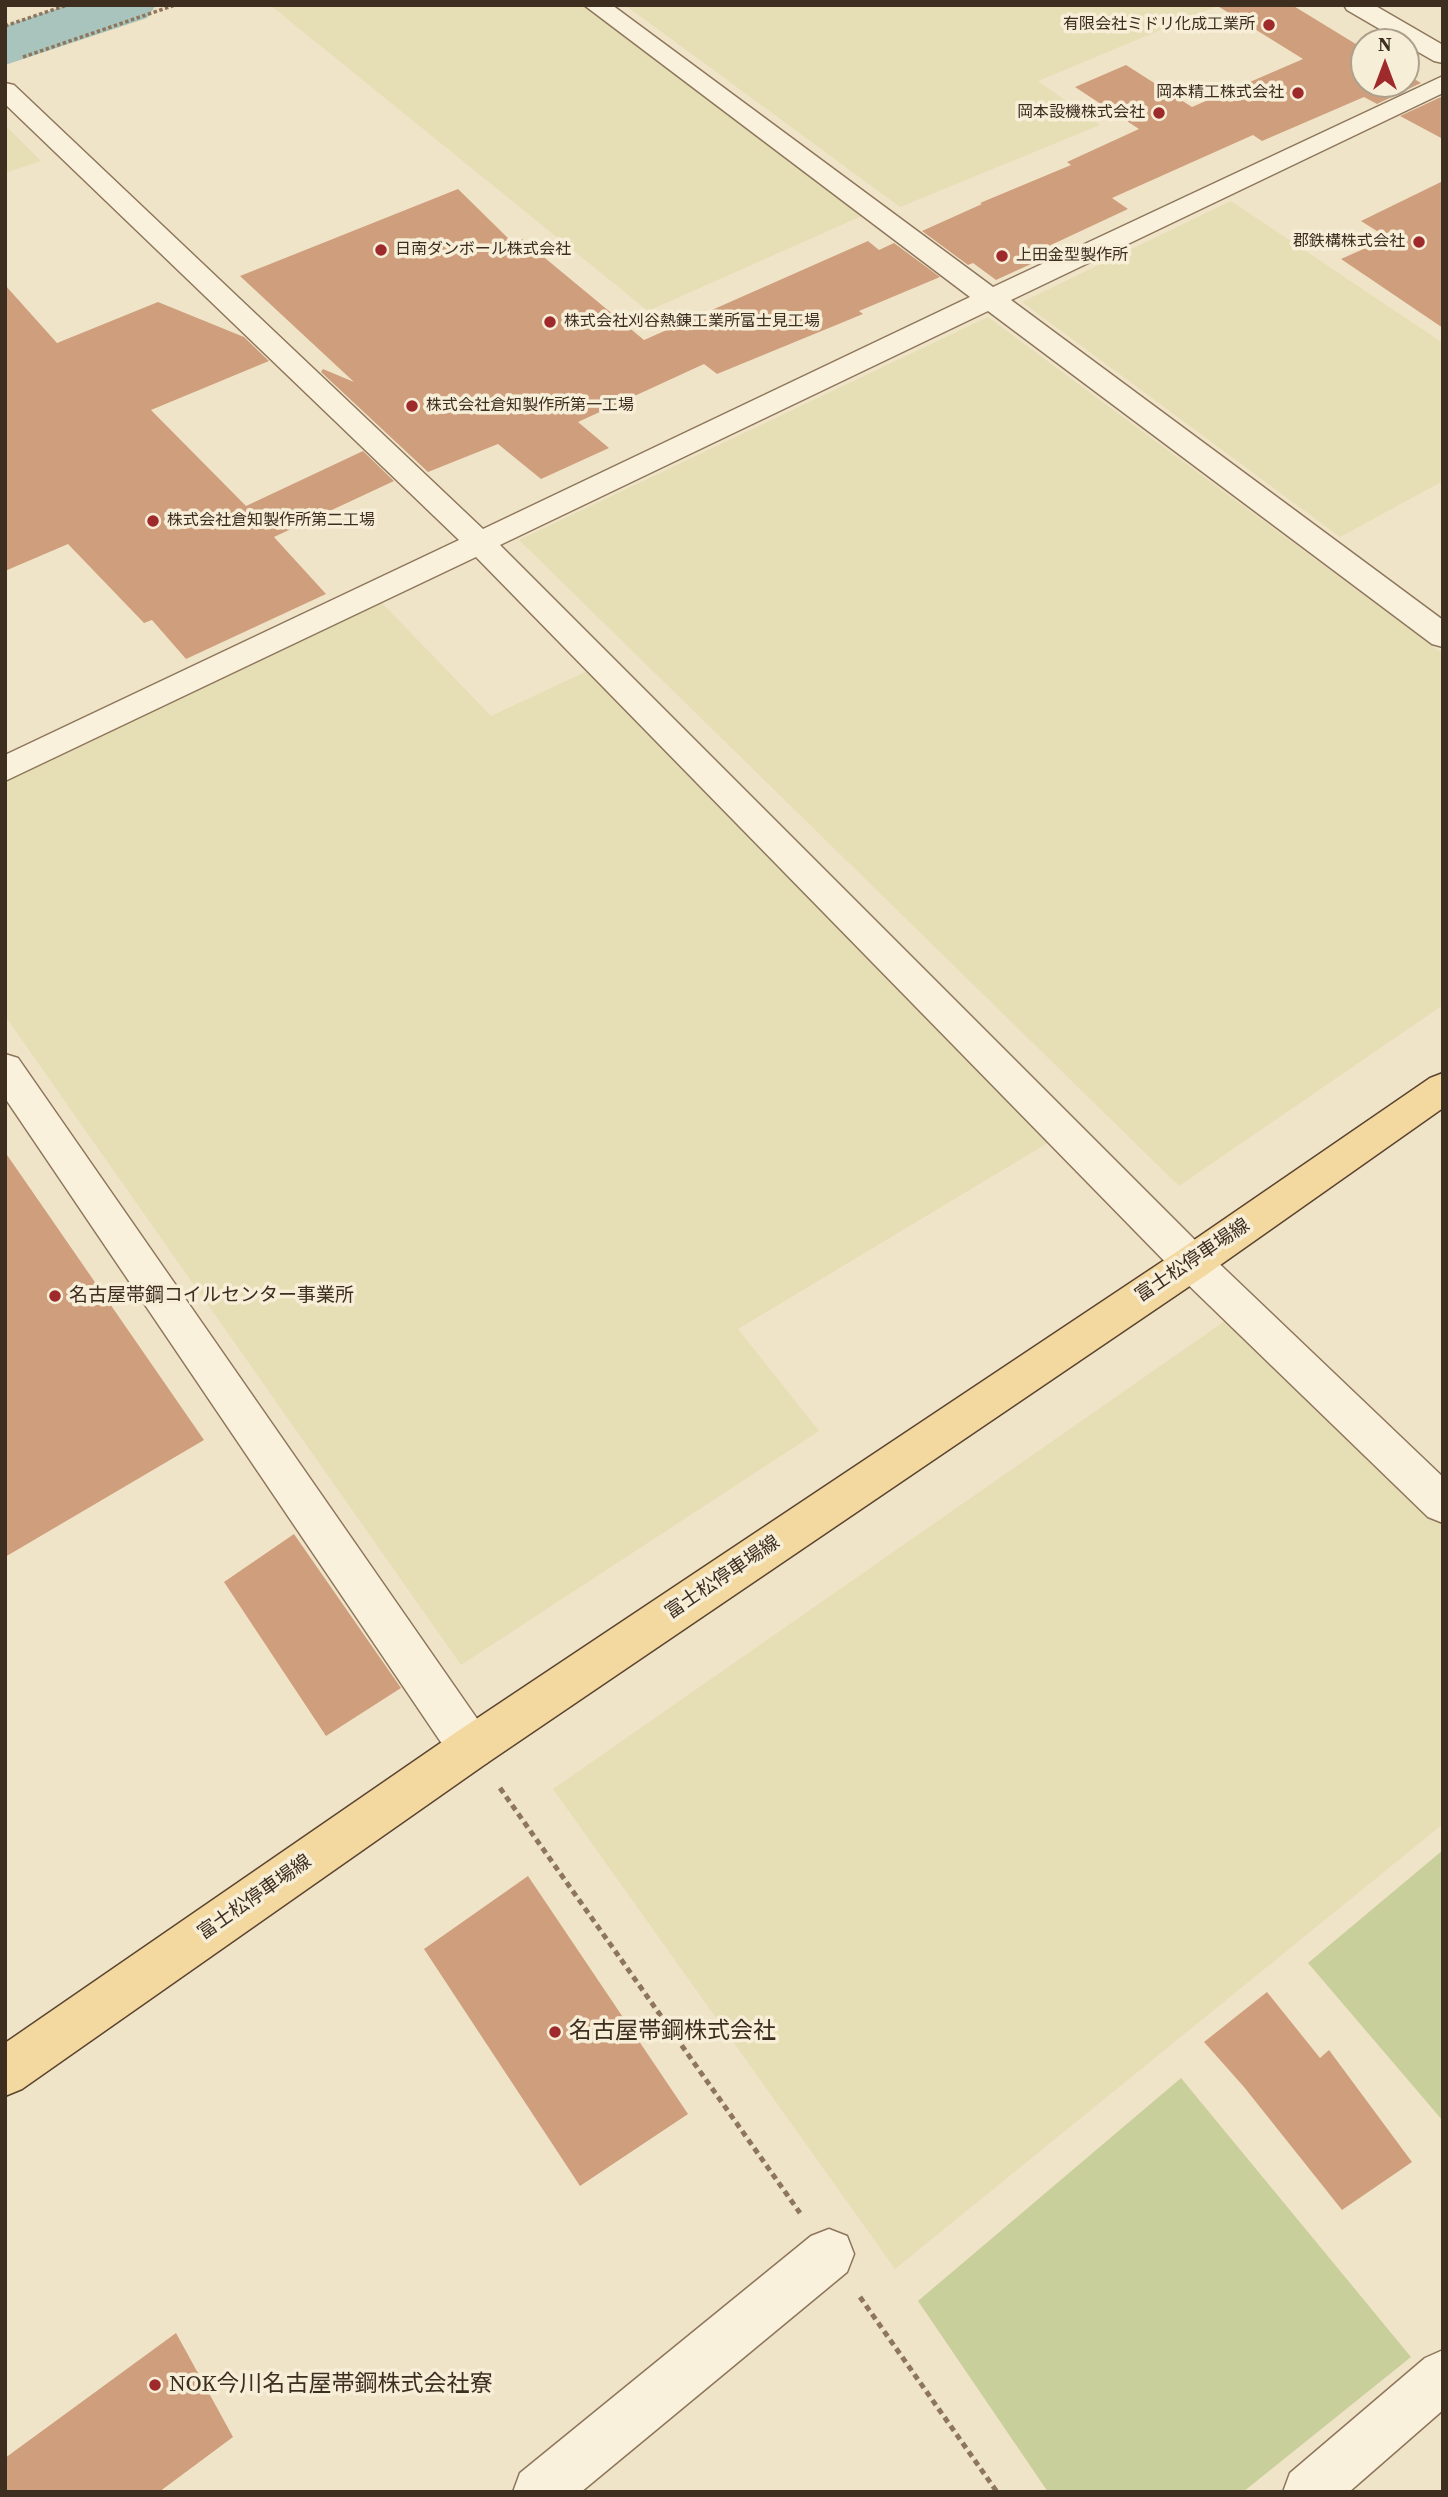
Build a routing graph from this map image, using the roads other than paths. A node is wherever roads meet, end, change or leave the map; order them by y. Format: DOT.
graph roads {
  1 [pos="596,5"];
  2 [pos="1356,5"];
  3 [pos="1443,56"];
  4 [pos="1443,83"];
  5 [pos="5,90"];
  6 [pos="994,300"];
  7 [pos="479,542"];
  8 [pos="1443,636"];
  9 [pos="5,769"];
  10 [pos="5,1068"];
  11 [pos="1443,1088"];
  12 [pos="1192,1263"];
  13 [pos="1443,1504"];
  14 [pos="471,1748"];
  15 [pos="5,2072"];
  16 [pos="830,2254"];
  17 [pos="1443,2376"];
  18 [pos="539,2492"];
  19 [pos="1309,2492"];
  1 -- 6 [label="street"];
  2 -- 3 [label="street"];
  4 -- 6 [label="street"];
  5 -- 7 [label="street"];
  6 -- 7 [label="street"];
  6 -- 8 [label="street"];
  7 -- 9 [label="street"];
  7 -- 12 [label="street"];
  10 -- 14 [label="street"];
  11 -- 12 [label="main road, 富士松停車場線"];
  12 -- 13 [label="street"];
  12 -- 14 [label="main road, 富士松停車場線"];
  14 -- 15 [label="main road, 富士松停車場線"];
  16 -- 18 [label="street"];
  17 -- 19 [label="street"];
}
